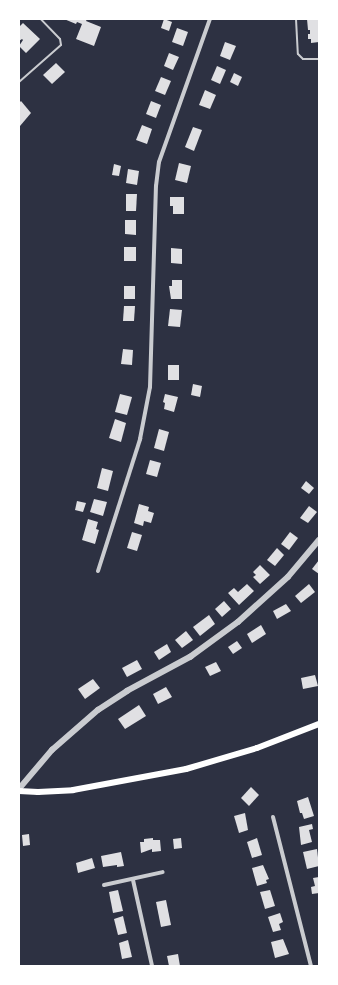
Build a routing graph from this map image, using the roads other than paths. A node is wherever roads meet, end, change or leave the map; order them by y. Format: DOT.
graph roads {
  1 [pos="41,19"];
  2 [pos="210,19"];
  3 [pos="296,19"];
  4 [pos="319,59"];
  5 [pos="19,82"];
  6 [pos="319,540"];
  7 [pos="98,572"];
  8 [pos="319,724"];
  9 [pos="19,790"];
  10 [pos="273,817"];
  11 [pos="162,872"];
  12 [pos="133,880"];
  13 [pos="104,885"];
  14 [pos="152,966"];
  15 [pos="311,966"];
  1 -- 5 [label="lane"];
  2 -- 7 [label="street"];
  3 -- 4 [label="lane"];
  6 -- 9 [label="street"];
  8 -- 9 [label="main road"];
  10 -- 15 [label="street"];
  11 -- 12 [label="street"];
  12 -- 13 [label="street"];
  12 -- 14 [label="street"];
}
